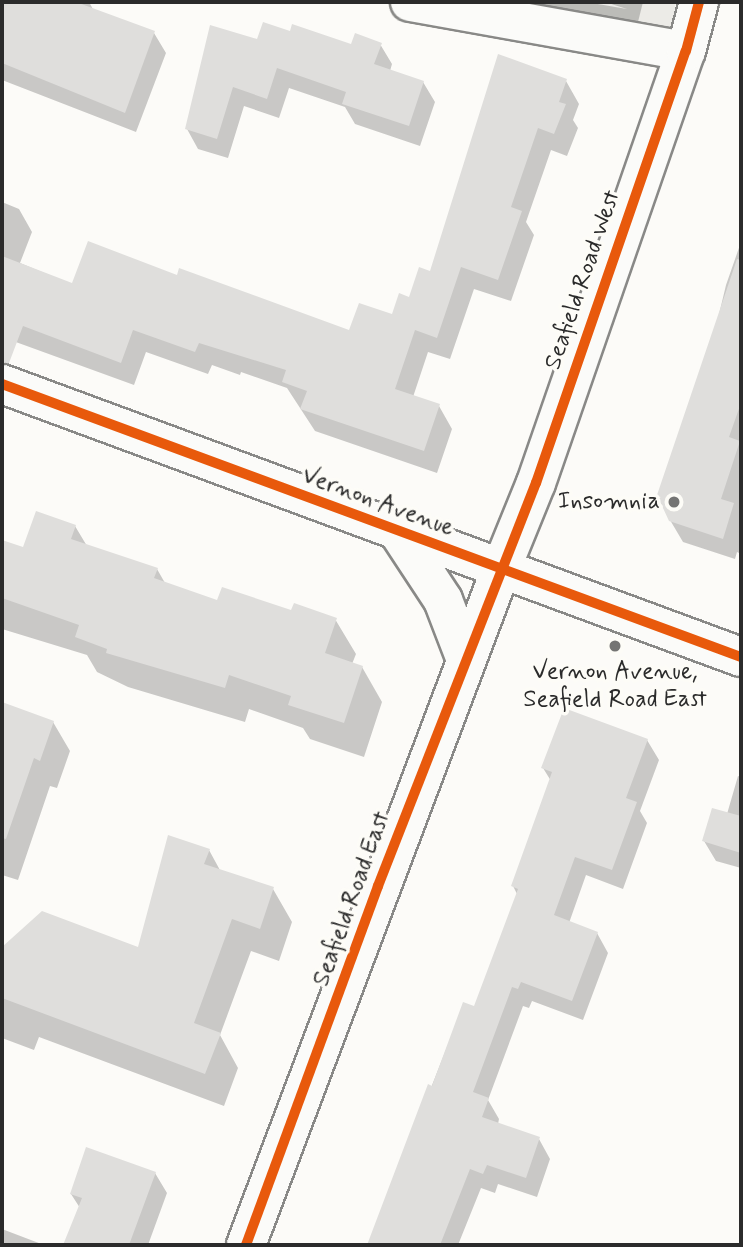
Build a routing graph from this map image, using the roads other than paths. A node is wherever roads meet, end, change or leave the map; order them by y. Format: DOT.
graph roads {
  1 [pos="410,2"];
  2 [pos="699,2"];
  3 [pos="686,51"];
  4 [pos="2,384"];
  5 [pos="399,533"];
  6 [pos="501,569"];
  7 [pos="741,657"];
  8 [pos="466,660"];
  9 [pos="246,1245"];
  1 -- 3 [label="street"];
  2 -- 3 [label="street, Seafield Road West"];
  3 -- 6 [label="street, Seafield Road West"];
  4 -- 5 [label="street, Vernon Avenue"];
  5 -- 6 [label="street, Vernon Avenue"];
  5 -- 8 [label="street"];
  6 -- 7 [label="street, Vernon Avenue"];
  6 -- 8 [label="street, Seafield Road East"];
  8 -- 9 [label="street, Seafield Road East"];
}
